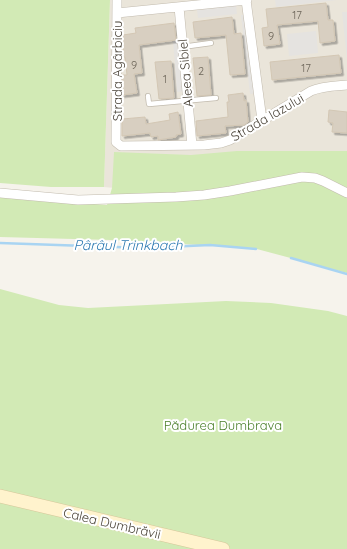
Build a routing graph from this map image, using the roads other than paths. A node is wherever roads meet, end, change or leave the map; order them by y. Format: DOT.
graph roads {
  1 [pos="117,0"];
  2 [pos="247,0"];
  3 [pos="178,3"];
  4 [pos="117,13"];
  5 [pos="211,43"];
  6 [pos="182,47"];
  7 [pos="347,85"];
  8 [pos="148,96"];
  9 [pos="216,98"];
  10 [pos="187,101"];
  11 [pos="262,120"];
  12 [pos="116,142"];
  13 [pos="192,145"];
  14 [pos="347,193"];
  15 [pos="0,194"];
  16 [pos="0,496"];
  17 [pos="223,549"];
  1 -- 4 [label="street, Strada Agârbiciu"];
  2 -- 3 [label="street"];
  2 -- 11 [label="street"];
  3 -- 4 [label="street"];
  3 -- 6 [label="street, Aleea Sibiel"];
  4 -- 12 [label="street, Strada Agârbiciu"];
  5 -- 6 [label="lane"];
  6 -- 10 [label="street, Aleea Sibiel"];
  7 -- 11 [label="street, Strada Iazului"];
  8 -- 10 [label="lane"];
  9 -- 10 [label="lane"];
  10 -- 13 [label="street, Aleea Sibiel"];
  11 -- 13 [label="street, Strada Iazului"];
  12 -- 13 [label="street, Strada Iazului"];
  14 -- 15 [label="street"];
  16 -- 17 [label="main road, Calea Dumbrăvii"];
}
